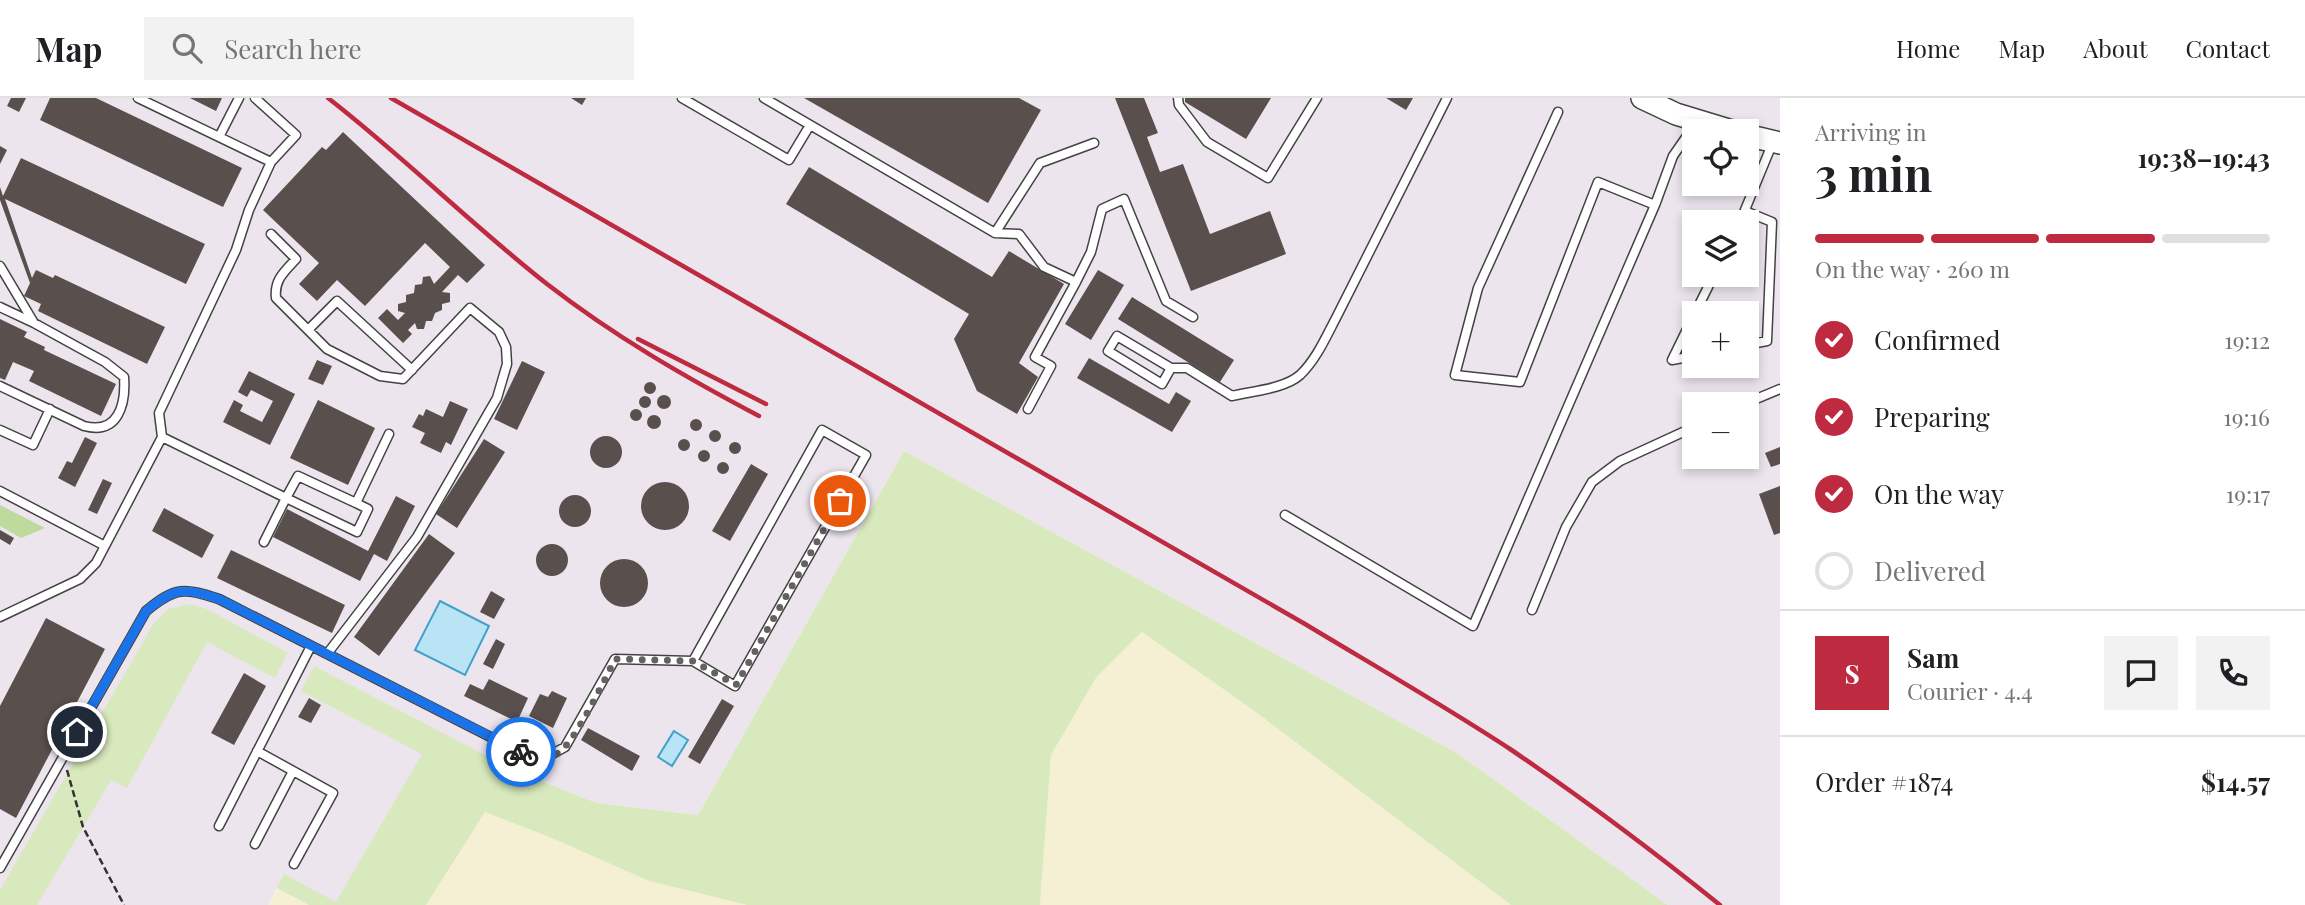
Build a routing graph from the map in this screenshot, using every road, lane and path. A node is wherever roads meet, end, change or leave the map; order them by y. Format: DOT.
graph roads {
  1 [pos="138,98"];
  2 [pos="239,98"];
  3 [pos="255,98"];
  4 [pos="682,98"];
  5 [pos="764,98"];
  6 [pos="1178,98"];
  7 [pos="1317,98"];
  8 [pos="1447,98"];
  9 [pos="1642,98"];
  10 [pos="1667,103"];
  11 [pos="1558,112"];
  12 [pos="1695,119"];
  13 [pos="810,125"];
  14 [pos="219,137"];
  15 [pos="1776,142"];
  16 [pos="1094,143"];
  17 [pos="1682,143"];
  18 [pos="271,162"];
  19 [pos="1655,205"];
  20 [pos="1745,210"];
  21 [pos="1759,217"];
  22 [pos="995,233"];
  23 [pos="271,234"];
  24 [pos="0,266"];
  25 [pos="1076,282"];
  26 [pos="0,307"];
  27 [pos="1193,317"];
  28 [pos="34,323"];
  29 [pos="308,330"];
  30 [pos="1682,339"];
  31 [pos="1759,343"];
  32 [pos="1682,358"];
  33 [pos="1171,368"];
  34 [pos="412,370"];
  35 [pos="0,386"];
  36 [pos="1780,389"];
  37 [pos="1759,398"];
  38 [pos="50,409"];
  39 [pos="1028,409"];
  40 [pos="0,430"];
  41 [pos="1682,433"];
  42 [pos="389,434"];
  43 [pos="162,437"];
  44 [pos="0,491"];
  45 [pos="286,498"];
  46 [pos="356,503"];
  47 [pos="1285,515"];
  48 [pos="264,542"];
  49 [pos="105,547"];
  50 [pos="1532,610"];
  51 [pos="0,617"];
  52 [pos="311,646"];
  53 [pos="327,654"];
  54 [pos="693,661"];
  55 [pos="257,751"];
  56 [pos="64,756"];
  57 [pos="293,771"];
  58 [pos="219,826"];
  59 [pos="255,844"];
  60 [pos="295,864"];
  61 [pos="0,868"];
  62 [pos="124,905"];
  1 -- 14 [label="lane"];
  2 -- 14 [label="lane"];
  3 -- 18 [label="lane"];
  4 -- 13 [label="lane"];
  5 -- 13 [label="lane"];
  6 -- 7 [label="lane"];
  8 -- 33 [label="lane"];
  9 -- 10 [label="street"];
  10 -- 12 [label="street"];
  11 -- 19 [label="lane"];
  13 -- 22 [label="lane"];
  14 -- 18 [label="lane"];
  15 -- 20 [label="lane"];
  16 -- 22 [label="lane"];
  17 -- 19 [label="lane"];
  18 -- 43 [label="lane"];
  19 -- 47 [label="lane"];
  21 -- 31 [label="lane"];
  22 -- 25 [label="lane"];
  23 -- 29 [label="lane"];
  24 -- 28 [label="lane"];
  25 -- 27 [label="lane"];
  25 -- 39 [label="lane"];
  26 -- 28 [label="lane"];
  28 -- 38 [label="lane"];
  29 -- 34 [label="lane"];
  29 -- 34 [label="lane"];
  30 -- 32 [label="lane"];
  33 -- 33 [label="lane"];
  34 -- 53 [label="lane"];
  35 -- 38 [label="lane"];
  36 -- 37 [label="lane"];
  38 -- 40 [label="lane"];
  41 -- 50 [label="lane"];
  42 -- 46 [label="lane"];
  43 -- 45 [label="lane"];
  43 -- 49 [label="lane"];
  44 -- 49 [label="lane"];
  45 -- 46 [label="lane"];
  45 -- 46 [label="lane"];
  45 -- 48 [label="lane"];
  49 -- 51 [label="lane"];
  52 -- 53 [label="lane"];
  52 -- 55 [label="lane"];
  52 -- 56 [label="lane"];
  53 -- 54 [label="lane"];
  54 -- 54 [label="lane"];
  55 -- 57 [label="lane"];
  55 -- 58 [label="lane"];
  56 -- 61 [label="lane"];
  56 -- 62 [label="path"];
  57 -- 59 [label="lane"];
  57 -- 60 [label="lane"];
}
